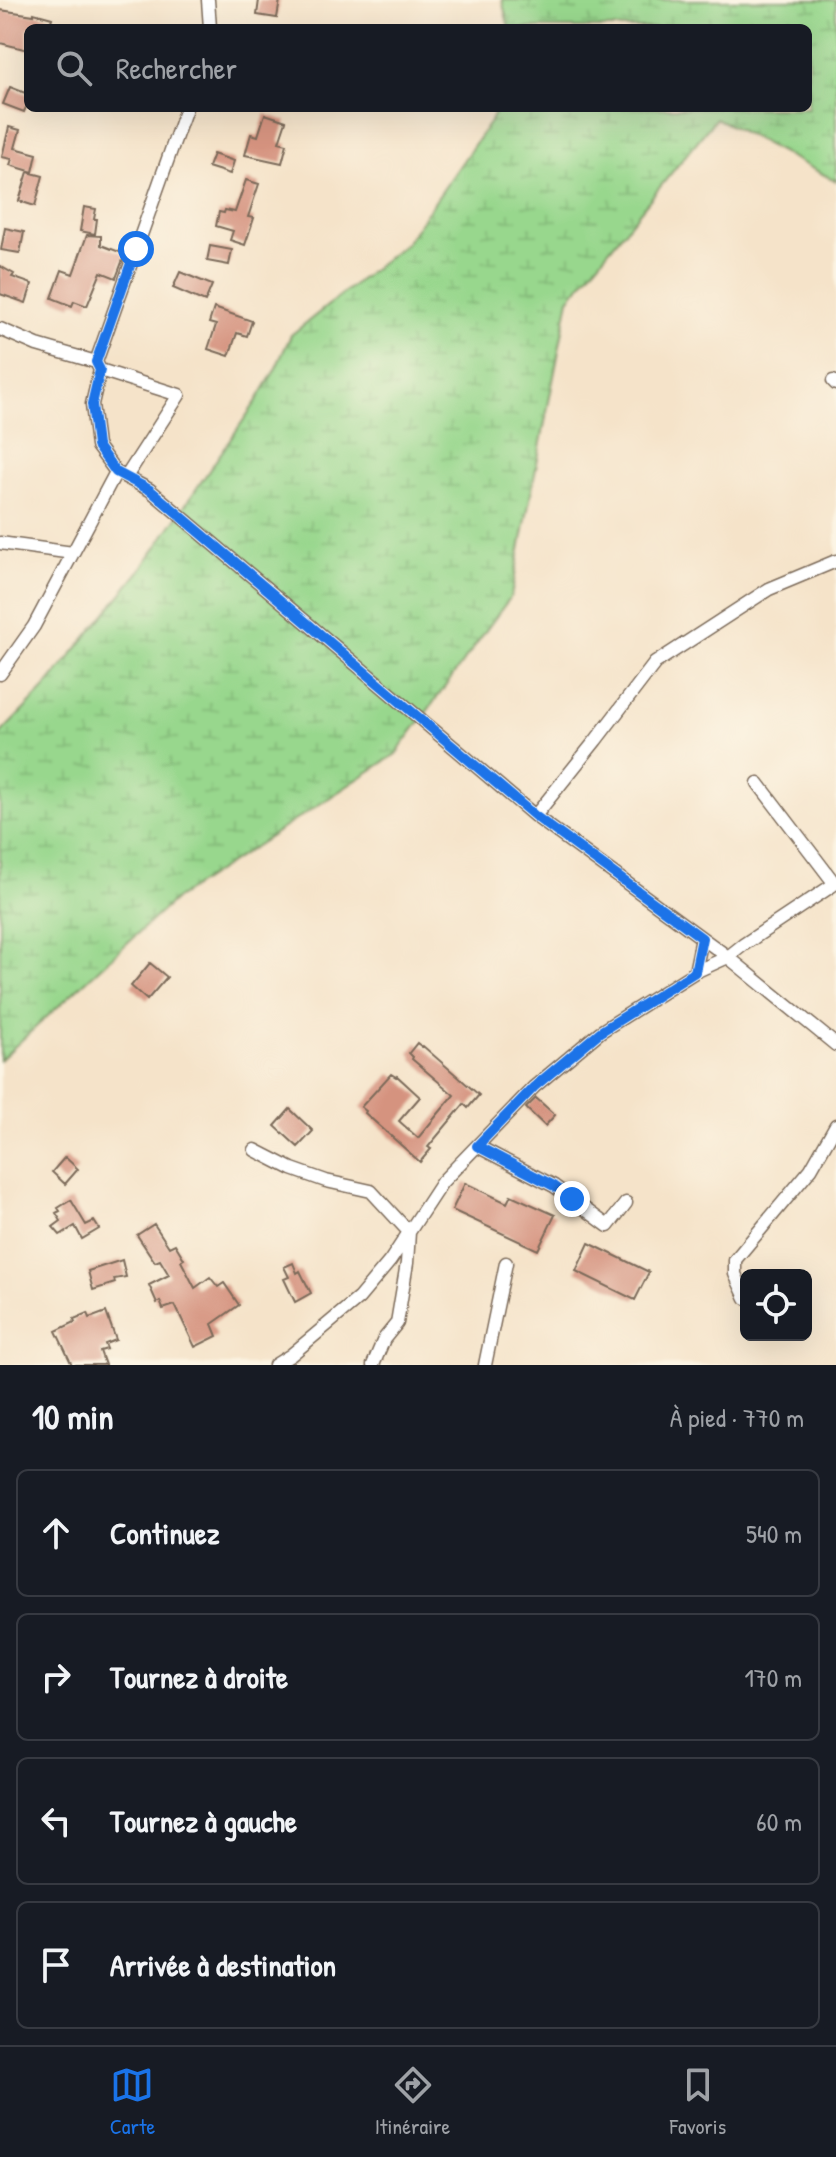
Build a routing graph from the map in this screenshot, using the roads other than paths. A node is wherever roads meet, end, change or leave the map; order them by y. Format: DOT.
graph roads {
  1 [pos="208,0"];
  2 [pos="210,24"];
  3 [pos="185,112"];
  4 [pos="0,329"];
  5 [pos="98,366"];
  6 [pos="121,474"];
  7 [pos="0,543"];
  8 [pos="73,553"];
  9 [pos="836,561"];
  10 [pos="0,674"];
  11 [pos="758,783"];
  12 [pos="535,816"];
  13 [pos="836,884"];
  14 [pos="702,938"];
  15 [pos="728,957"];
  16 [pos="695,972"];
  17 [pos="836,1045"];
  18 [pos="836,1125"];
  19 [pos="477,1146"];
  20 [pos="255,1150"];
  21 [pos="626,1203"];
  22 [pos="409,1232"];
  23 [pos="506,1263"];
  24 [pos="740,1285"];
  25 [pos="275,1365"];
  26 [pos="373,1365"];
  27 [pos="485,1365"];
  1 -- 2 [label="street"];
  3 -- 5 [label="street"];
  4 -- 5 [label="street"];
  5 -- 6 [label="street"];
  5 -- 6 [label="street"];
  6 -- 8 [label="street"];
  6 -- 12 [label="street"];
  7 -- 8 [label="street"];
  8 -- 10 [label="street"];
  9 -- 12 [label="street"];
  11 -- 13 [label="street"];
  12 -- 14 [label="street"];
  13 -- 15 [label="street"];
  14 -- 15 [label="street"];
  14 -- 16 [label="street"];
  15 -- 16 [label="street"];
  15 -- 17 [label="street"];
  16 -- 19 [label="street"];
  18 -- 24 [label="street"];
  19 -- 21 [label="street"];
  19 -- 22 [label="street"];
  20 -- 22 [label="street"];
  22 -- 25 [label="street"];
  22 -- 26 [label="street"];
  23 -- 27 [label="street"];
}
